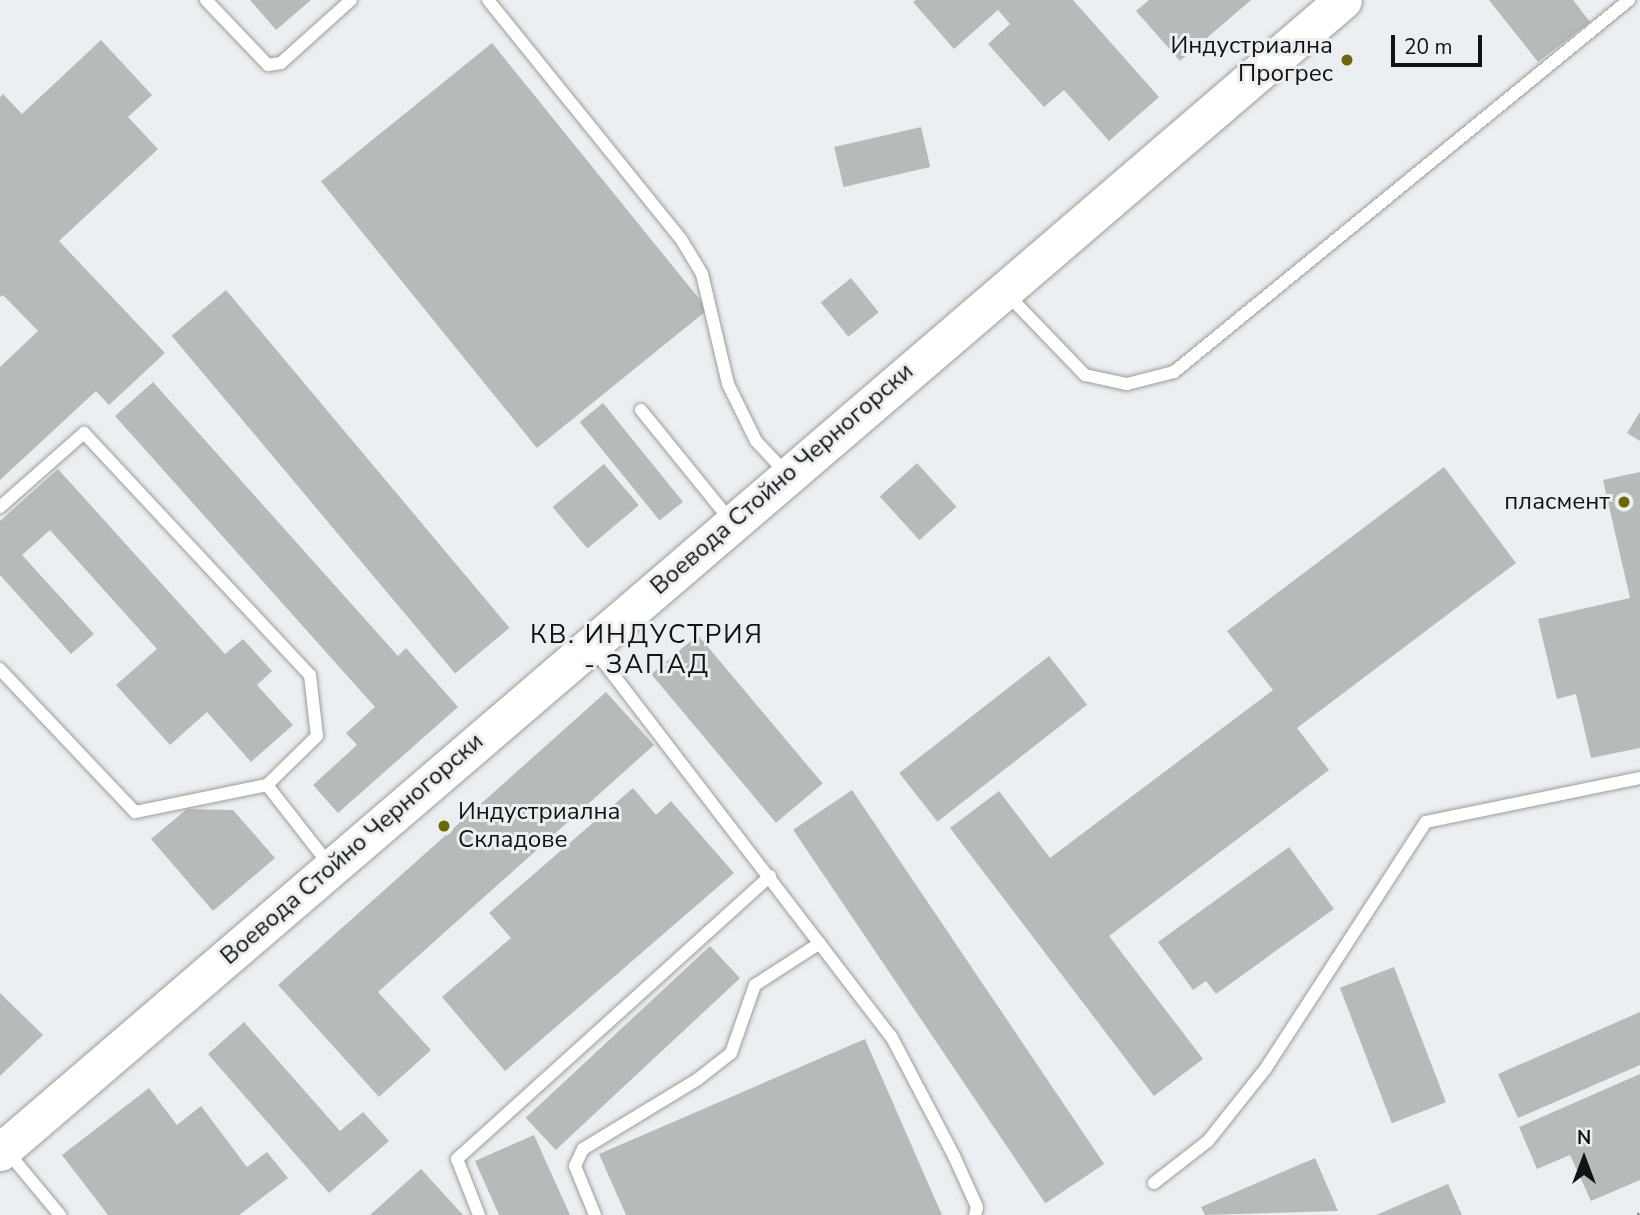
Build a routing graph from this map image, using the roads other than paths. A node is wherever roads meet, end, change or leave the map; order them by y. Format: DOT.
graph roads {
  1 [pos="206,0"];
  2 [pos="351,0"];
  3 [pos="488,0"];
  4 [pos="1343,0"];
  5 [pos="1629,0"];
  6 [pos="1003,290"];
  7 [pos="640,410"];
  8 [pos="788,474"];
  9 [pos="0,507"];
  10 [pos="732,522"];
  11 [pos="590,644"];
  12 [pos="0,669"];
  13 [pos="1640,778"];
  14 [pos="267,785"];
  15 [pos="331,867"];
  16 [pos="770,876"];
  17 [pos="820,943"];
  18 [pos="2,1150"];
  19 [pos="1154,1183"];
  20 [pos="60,1215"];
  21 [pos="479,1215"];
  22 [pos="596,1215"];
  23 [pos="975,1215"];
  1 -- 2 [label="lane"];
  3 -- 8 [label="lane"];
  4 -- 6 [label="street, Воевода Стойно Черногорски"];
  5 -- 6 [label="lane"];
  6 -- 8 [label="street, Воевода Стойно Черногорски"];
  7 -- 10 [label="lane"];
  8 -- 10 [label="street, Воевода Стойно Черногорски"];
  9 -- 14 [label="lane"];
  10 -- 11 [label="street, Воевода Стойно Черногорски"];
  11 -- 15 [label="street, Воевода Стойно Черногорски"];
  11 -- 16 [label="lane"];
  12 -- 14 [label="lane"];
  13 -- 19 [label="lane"];
  14 -- 15 [label="lane"];
  15 -- 18 [label="street, Воевода Стойно Черногорски"];
  16 -- 17 [label="lane"];
  16 -- 21 [label="lane"];
  17 -- 22 [label="lane"];
  17 -- 23 [label="lane"];
  18 -- 20 [label="lane"];
}
